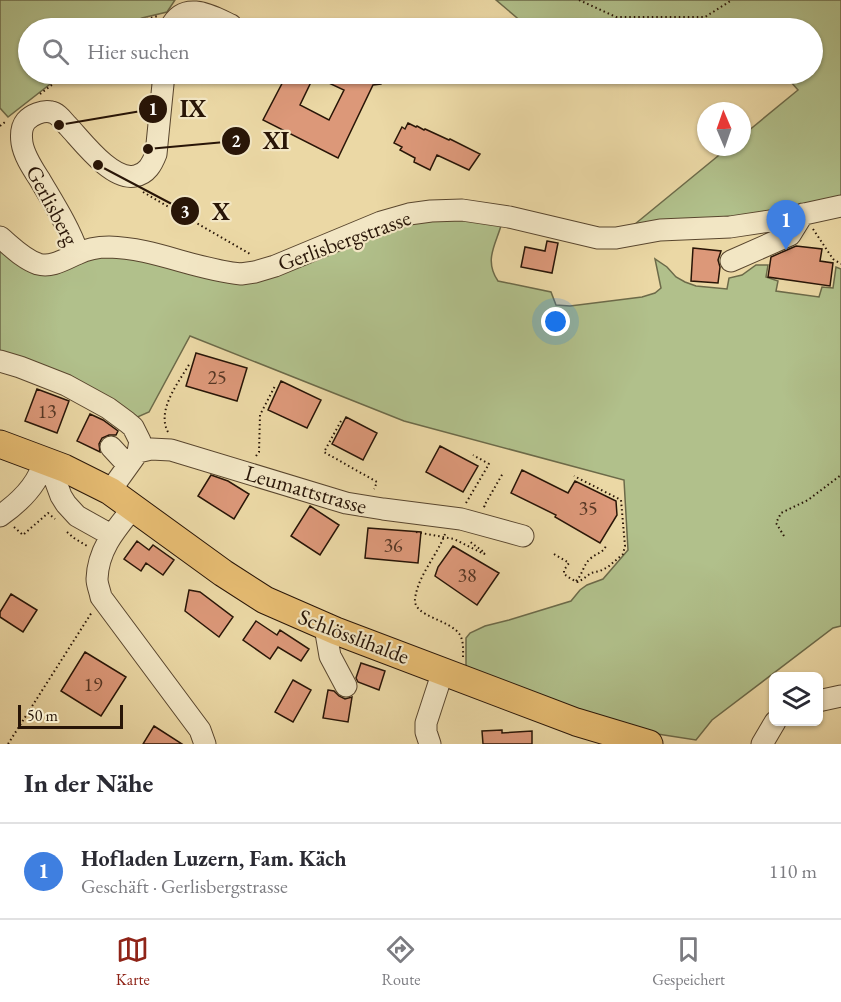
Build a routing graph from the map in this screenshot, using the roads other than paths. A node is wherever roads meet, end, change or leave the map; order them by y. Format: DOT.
graph roads {
  1 [pos="182,18"];
  2 [pos="217,18"];
  3 [pos="163,84"];
  4 [pos="841,206"];
  5 [pos="803,214"];
  6 [pos="0,237"];
  7 [pos="78,253"];
  8 [pos="731,261"];
  9 [pos="0,362"];
  10 [pos="0,444"];
  11 [pos="111,447"];
  12 [pos="134,458"];
  13 [pos="44,460"];
  14 [pos="110,491"];
  15 [pos="133,508"];
  16 [pos="0,516"];
  17 [pos="523,536"];
  18 [pos="107,544"];
  19 [pos="325,627"];
  20 [pos="453,665"];
  21 [pos="346,686"];
  22 [pos="841,696"];
  23 [pos="823,700"];
  24 [pos="773,726"];
  25 [pos="205,744"];
  26 [pos="430,744"];
  27 [pos="649,744"];
  28 [pos="762,744"];
  1 -- 2 [label="street"];
  3 -- 7 [label="street, Gerlisberg"];
  4 -- 5 [label="street, Gerlisbergstrasse"];
  5 -- 7 [label="street, Gerlisbergstrasse"];
  5 -- 8 [label="street"];
  6 -- 7 [label="street, Gerlisbergstrasse"];
  9 -- 12 [label="street"];
  10 -- 13 [label="main road, Schlösslihalde"];
  11 -- 12 [label="street"];
  12 -- 14 [label="street"];
  12 -- 17 [label="street, Leumattstrasse"];
  13 -- 14 [label="main road, Schlösslihalde"];
  13 -- 16 [label="street"];
  13 -- 18 [label="street"];
  14 -- 15 [label="main road, Schlösslihalde"];
  15 -- 18 [label="street"];
  15 -- 19 [label="main road, Schlösslihalde"];
  18 -- 25 [label="street"];
  19 -- 20 [label="main road, Schlösslihalde"];
  19 -- 21 [label="street"];
  20 -- 26 [label="street"];
  20 -- 27 [label="main road, Schlösslihalde"];
  22 -- 23 [label="street"];
  24 -- 28 [label="street"];
}
